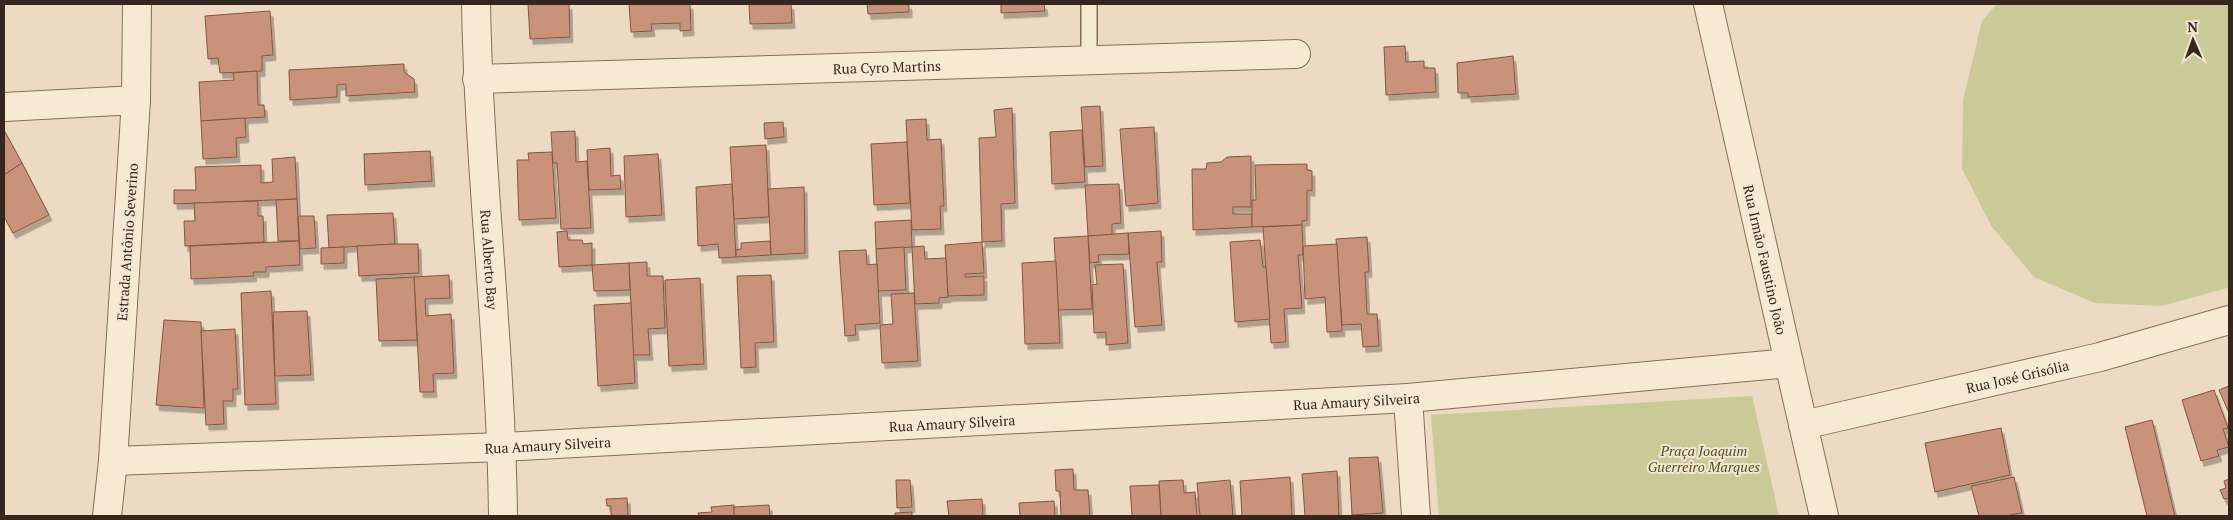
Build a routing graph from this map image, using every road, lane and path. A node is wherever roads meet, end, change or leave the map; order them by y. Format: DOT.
graph roads {
  1 [pos="137,4"];
  2 [pos="476,4"];
  3 [pos="1089,4"];
  4 [pos="1708,4"];
  5 [pos="1296,54"];
  6 [pos="1089,60"];
  7 [pos="477,78"];
  8 [pos="136,100"];
  9 [pos="4,107"];
  10 [pos="2229,320"];
  11 [pos="1789,363"];
  12 [pos="1408,398"];
  13 [pos="1803,425"];
  14 [pos="502,447"];
  15 [pos="113,461"];
  16 [pos="107,516"];
  17 [pos="503,516"];
  18 [pos="1416,516"];
  19 [pos="1824,516"];
  1 -- 8 [label="street, Estrada Antônio Severino"];
  2 -- 7 [label="street, Rua Alberto Bay"];
  3 -- 6 [label="lane"];
  4 -- 11 [label="street, Rua Irmão Faustino João"];
  5 -- 6 [label="street, Rua Cyro Martins"];
  6 -- 7 [label="street, Rua Cyro Martins"];
  7 -- 14 [label="street, Rua Alberto Bay"];
  8 -- 9 [label="street"];
  8 -- 15 [label="street, Estrada Antônio Severino"];
  10 -- 13 [label="street, Rua José Grisólia"];
  11 -- 12 [label="street, Rua Amaury Silveira"];
  11 -- 13 [label="street, Rua Irmão Faustino João"];
  12 -- 14 [label="street, Rua Amaury Silveira"];
  12 -- 18 [label="street"];
  13 -- 19 [label="street, Rua Irmão Faustino João"];
  14 -- 15 [label="street, Rua Amaury Silveira"];
  14 -- 17 [label="street, Rua Alberto Bay"];
  15 -- 16 [label="street, Estrada Antônio Severino"];
}
